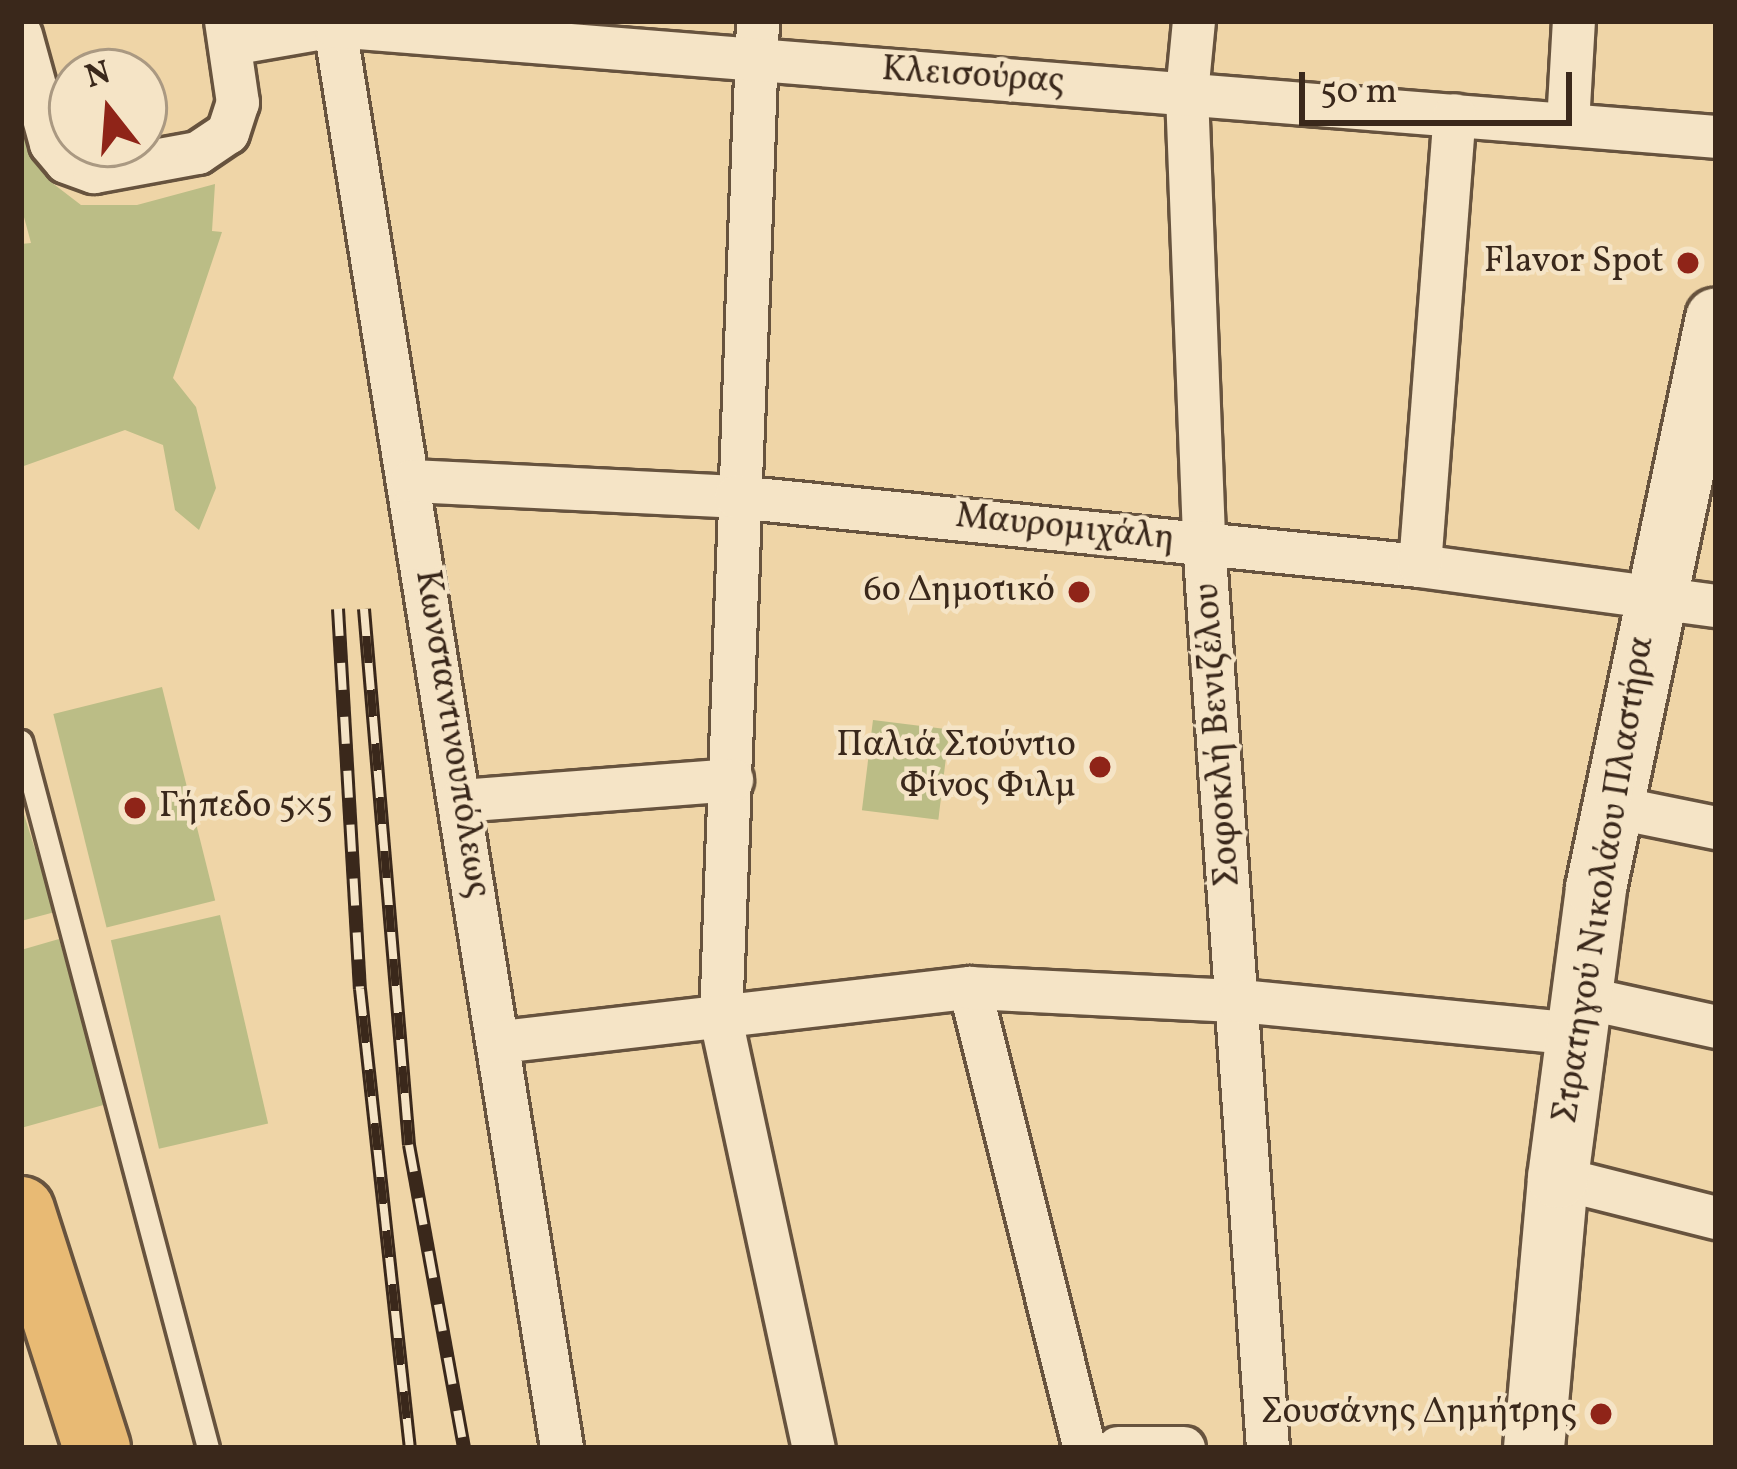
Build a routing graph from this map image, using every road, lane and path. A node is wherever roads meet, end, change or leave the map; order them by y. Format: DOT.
graph roads {
  1 [pos="1194,21"];
  2 [pos="1574,21"];
  3 [pos="334,23"];
  4 [pos="229,32"];
  5 [pos="21,35"];
  6 [pos="757,41"];
  7 [pos="1187,94"];
  8 [pos="1455,115"];
  9 [pos="1568,124"];
  10 [pos="1716,137"];
  11 [pos="1713,351"];
  12 [pos="412,481"];
  13 [pos="736,496"];
  14 [pos="1204,542"];
  15 [pos="1420,566"];
  16 [pos="1652,595"];
  17 [pos="1716,606"];
  18 [pos="21,741"];
  19 [pos="733,780"];
  20 [pos="460,801"];
  21 [pos="1613,807"];
  22 [pos="1716,828"];
  23 [pos="970,988"];
  24 [pos="1240,1001"];
  25 [pos="1578,1015"];
  26 [pos="721,1019"];
  27 [pos="1716,1028"];
  28 [pos="501,1042"];
  29 [pos="1558,1178"];
  30 [pos="21,1210"];
  31 [pos="1716,1219"];
  32 [pos="21,1351"];
  33 [pos="52,1448"];
  34 [pos="97,1448"];
  35 [pos="208,1448"];
  36 [pos="562,1448"];
  37 [pos="814,1448"];
  38 [pos="1085,1448"];
  39 [pos="1118,1448"];
  40 [pos="1184,1448"];
  41 [pos="1268,1448"];
  42 [pos="1534,1448"];
  1 -- 7 [label="street, Σοφοκλή Βενιζέλου"];
  2 -- 9 [label="street"];
  3 -- 4 [label="street, Κλεισούρας"];
  3 -- 6 [label="street, Κλεισούρας"];
  3 -- 12 [label="street, Κωνσταντινουπόλεως"];
  4 -- 5 [label="street"];
  6 -- 7 [label="street, Κλεισούρας"];
  6 -- 13 [label="street"];
  7 -- 8 [label="street, Κλεισούρας"];
  7 -- 14 [label="street, Σοφοκλή Βενιζέλου"];
  8 -- 9 [label="street, Κλεισούρας"];
  8 -- 15 [label="street"];
  9 -- 10 [label="street, Κλεισούρας"];
  11 -- 16 [label="street, Στρατηγού Νικολάου Πλαστήρα"];
  12 -- 13 [label="street, Μαυρομιχάλη"];
  12 -- 20 [label="street, Κωνσταντινουπόλεως"];
  13 -- 14 [label="street, Μαυρομιχάλη"];
  13 -- 19 [label="street"];
  14 -- 15 [label="street, Μαυρομιχάλη"];
  14 -- 24 [label="street, Σοφοκλή Βενιζέλου"];
  15 -- 16 [label="street, Μαυρομιχάλη"];
  16 -- 17 [label="street, Μαυρομιχάλη"];
  16 -- 21 [label="street, Στρατηγού Νικολάου Πλαστήρα"];
  18 -- 35 [label="lane"];
  19 -- 20 [label="street"];
  19 -- 26 [label="street"];
  20 -- 28 [label="street, Κωνσταντινουπόλεως"];
  21 -- 22 [label="street"];
  21 -- 25 [label="street, Στρατηγού Νικολάου Πλαστήρα"];
  23 -- 24 [label="street"];
  23 -- 26 [label="street"];
  23 -- 38 [label="street"];
  24 -- 25 [label="street"];
  24 -- 41 [label="street, Σοφοκλή Βενιζέλου"];
  25 -- 27 [label="street"];
  25 -- 29 [label="street, Στρατηγού Νικολάου Πλαστήρα"];
  26 -- 28 [label="street"];
  26 -- 37 [label="street"];
  28 -- 36 [label="street, Κωνσταντινουπόλεως"];
  29 -- 31 [label="street"];
  29 -- 42 [label="street, Στρατηγού Νικολάου Πλαστήρα"];
  30 -- 34 [label="main road"];
  32 -- 33 [label="main road"];
  39 -- 40 [label="street"];
}
